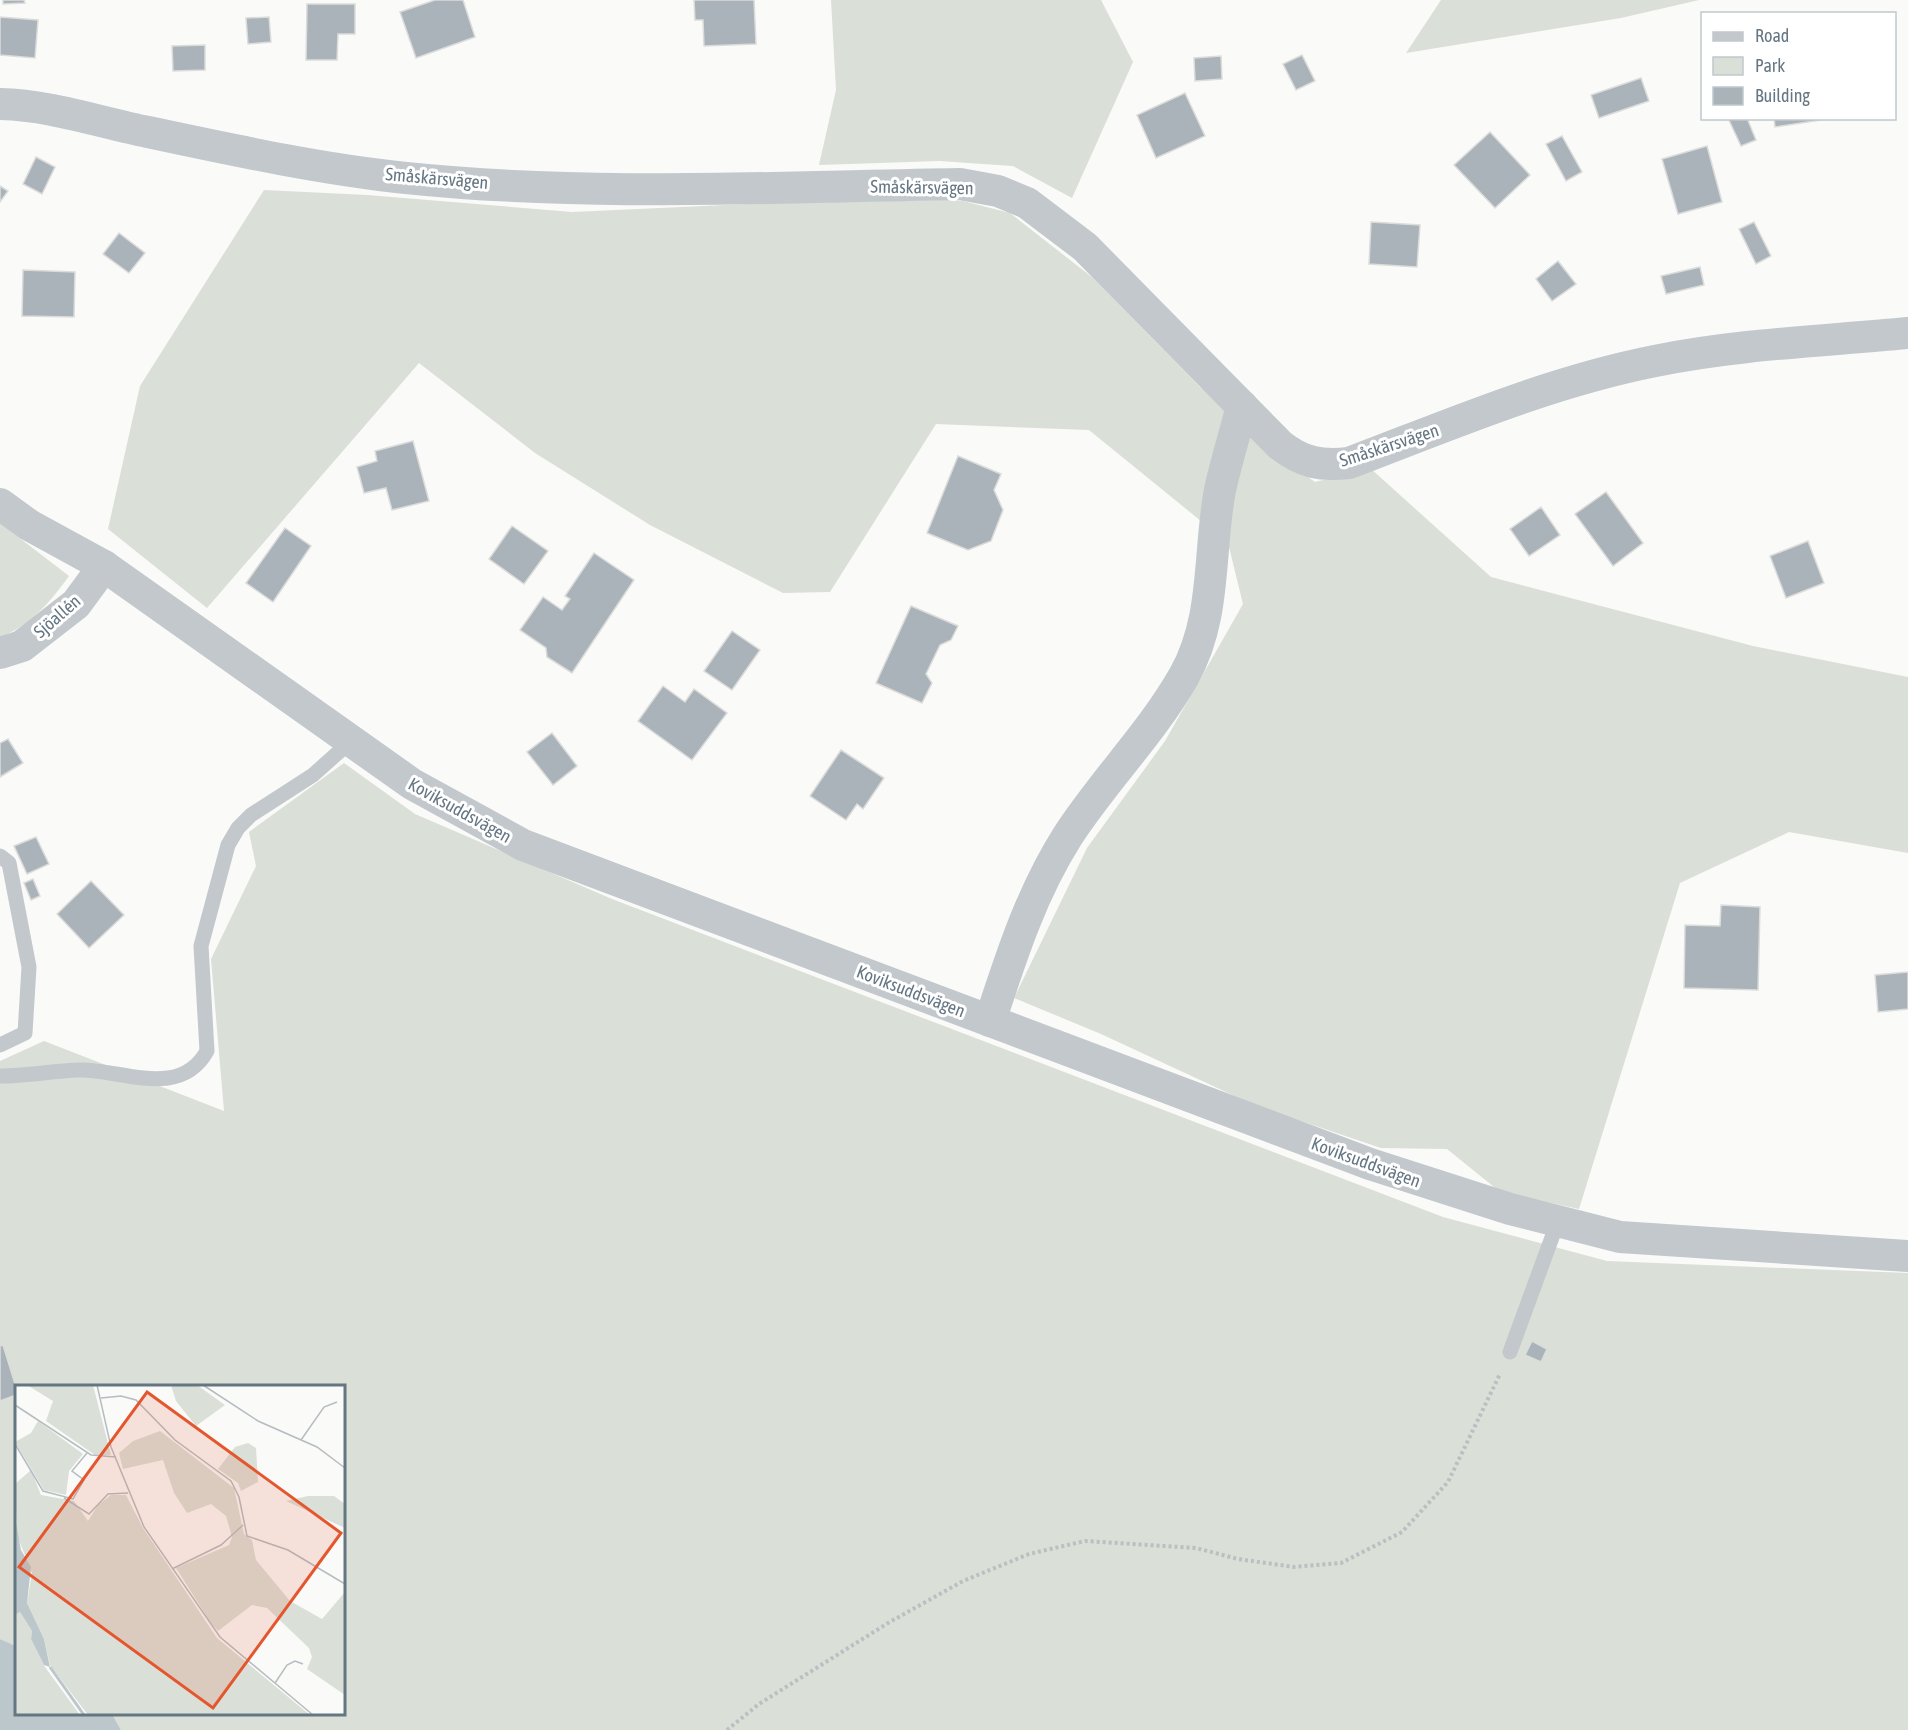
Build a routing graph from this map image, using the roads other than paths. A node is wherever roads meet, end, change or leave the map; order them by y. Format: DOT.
graph roads {
  1 [pos="0,104"];
  2 [pos="1908,333"];
  3 [pos="1242,406"];
  4 [pos="0,504"];
  5 [pos="104,566"];
  6 [pos="0,653"];
  7 [pos="351,741"];
  8 [pos="0,856"];
  9 [pos="990,1021"];
  10 [pos="0,1045"];
  11 [pos="0,1076"];
  12 [pos="1558,1221"];
  13 [pos="1908,1256"];
  14 [pos="1510,1352"];
  1 -- 3 [label="street, Småskärsvägen"];
  2 -- 3 [label="street, Småskärsvägen"];
  3 -- 9 [label="street"];
  4 -- 5 [label="street, Koviksuddsvägen"];
  5 -- 6 [label="street, Sjöallén"];
  5 -- 7 [label="street, Koviksuddsvägen"];
  7 -- 9 [label="street, Koviksuddsvägen"];
  7 -- 11 [label="lane"];
  8 -- 10 [label="lane"];
  9 -- 12 [label="street, Koviksuddsvägen"];
  12 -- 13 [label="street, Koviksuddsvägen"];
  12 -- 14 [label="lane"];
}
